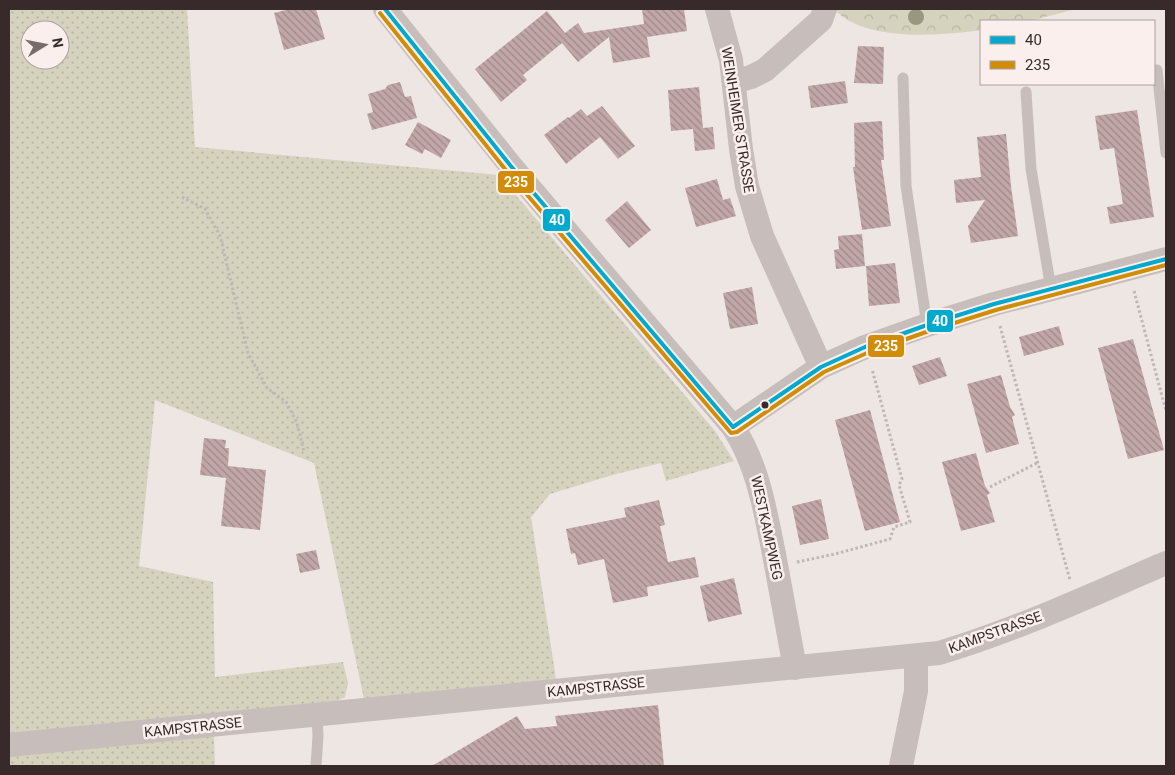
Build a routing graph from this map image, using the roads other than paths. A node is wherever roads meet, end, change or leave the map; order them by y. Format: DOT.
graph roads {
  1 [pos="385,9"];
  2 [pos="717,9"];
  3 [pos="825,9"];
  4 [pos="1157,70"];
  5 [pos="903,78"];
  6 [pos="734,82"];
  7 [pos="1026,92"];
  8 [pos="1166,153"];
  9 [pos="1166,259"];
  10 [pos="1050,288"];
  11 [pos="927,324"];
  12 [pos="822,367"];
  13 [pos="733,427"];
  14 [pos="1166,563"];
  15 [pos="916,656"];
  16 [pos="794,668"];
  17 [pos="317,715"];
  18 [pos="9,745"];
  19 [pos="316,766"];
  20 [pos="901,766"];
  1 -- 13 [label="street, WESTKAMPWEG"];
  2 -- 6 [label="street, WEINHEIMER STRASSE"];
  3 -- 6 [label="street"];
  4 -- 8 [label="lane"];
  5 -- 11 [label="lane"];
  6 -- 12 [label="street, WEINHEIMER STRASSE"];
  7 -- 10 [label="lane"];
  9 -- 10 [label="street"];
  10 -- 11 [label="street"];
  11 -- 12 [label="street"];
  12 -- 13 [label="street"];
  13 -- 16 [label="street, WESTKAMPWEG"];
  14 -- 15 [label="street, KAMPSTRASSE"];
  15 -- 16 [label="street, KAMPSTRASSE"];
  15 -- 20 [label="street"];
  16 -- 17 [label="street, KAMPSTRASSE"];
  17 -- 18 [label="street, KAMPSTRASSE"];
  17 -- 19 [label="lane"];
}
